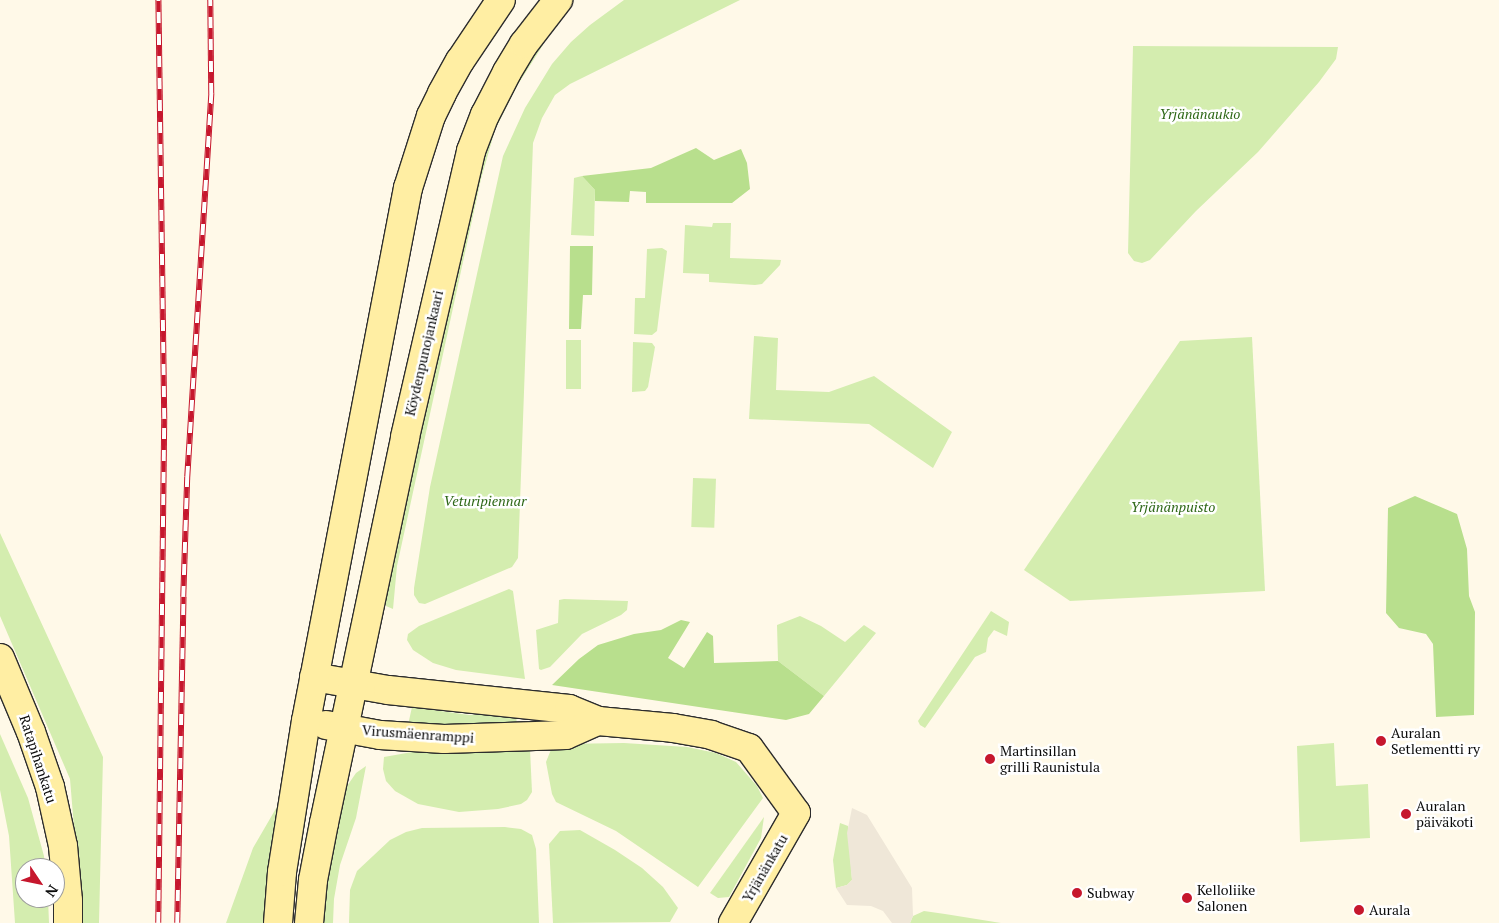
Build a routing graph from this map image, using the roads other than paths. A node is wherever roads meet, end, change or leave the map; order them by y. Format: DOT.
graph roads {
  1 [pos="501,0"];
  2 [pos="558,0"];
  3 [pos="0,658"];
  4 [pos="314,676"];
  5 [pos="353,684"];
  6 [pos="306,721"];
  7 [pos="598,721"];
  8 [pos="344,728"];
  9 [pos="796,813"];
  10 [pos="68,923"];
  11 [pos="278,923"];
  12 [pos="310,923"];
  13 [pos="733,923"];
  1 -- 4 [label="main road"];
  2 -- 5 [label="main road, Köydenpunojankaari"];
  3 -- 10 [label="main road, Ratapihankatu"];
  4 -- 5 [label="main road, Virusmäenramppi"];
  4 -- 6 [label="main road"];
  5 -- 7 [label="main road, Virusmäenramppi"];
  5 -- 8 [label="main road, Köydenpunojankaari"];
  6 -- 8 [label="main road"];
  6 -- 11 [label="main road"];
  7 -- 8 [label="main road, Virusmäenramppi"];
  7 -- 9 [label="main road, Virusmäenramppi"];
  8 -- 12 [label="main road, Virusmäenramppi"];
  9 -- 13 [label="main road, Yrjänänkatu"];
}
